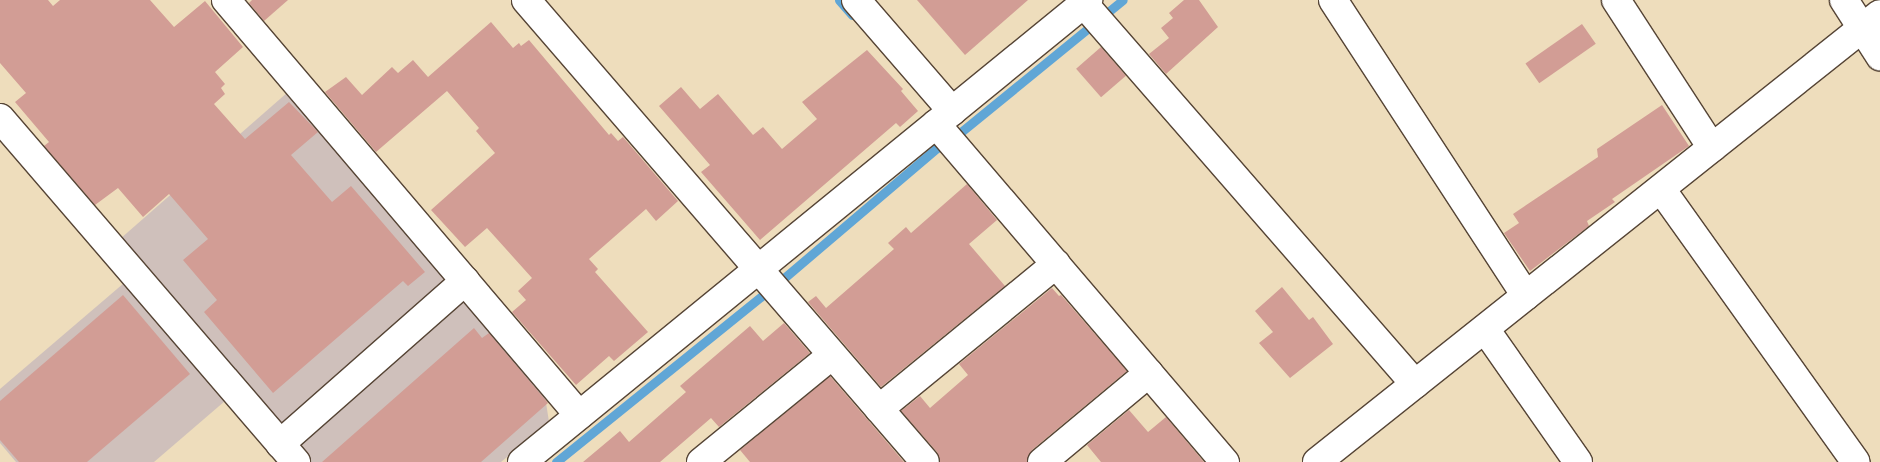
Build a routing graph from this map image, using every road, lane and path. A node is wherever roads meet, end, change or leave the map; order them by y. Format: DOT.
graph roads {
  1 [pos="226,0"];
  2 [pos="526,0"];
  3 [pos="856,0"];
  4 [pos="1333,0"];
  5 [pos="1616,0"];
  6 [pos="1844,0"];
  7 [pos="1092,10"];
  8 [pos="1871,21"];
  9 [pos="1880,56"];
  10 [pos="0,118"];
  11 [pos="947,128"];
  12 [pos="1712,148"];
  13 [pos="1661,189"];
  14 [pos="1056,264"];
  15 [pos="465,281"];
  16 [pos="768,281"];
  17 [pos="1526,296"];
  18 [pos="1485,329"];
  19 [pos="832,355"];
  20 [pos="1149,373"];
  21 [pos="1415,384"];
  22 [pos="879,409"];
  23 [pos="579,416"];
  24 [pos="288,453"];
  25 [pos="522,462"];
  26 [pos="701,462"];
  27 [pos="925,462"];
  28 [pos="1042,462"];
  29 [pos="1225,462"];
  30 [pos="1317,462"];
  31 [pos="1578,462"];
  32 [pos="1856,462"];
  1 -- 15 [label="street"];
  2 -- 16 [label="street"];
  3 -- 11 [label="street"];
  4 -- 17 [label="street"];
  5 -- 12 [label="street"];
  6 -- 8 [label="street"];
  7 -- 11 [label="street"];
  7 -- 21 [label="street"];
  8 -- 9 [label="street"];
  8 -- 12 [label="street"];
  10 -- 24 [label="street"];
  11 -- 14 [label="street"];
  11 -- 16 [label="street"];
  12 -- 13 [label="street"];
  13 -- 17 [label="street"];
  13 -- 32 [label="street"];
  14 -- 20 [label="street"];
  14 -- 22 [label="street"];
  15 -- 23 [label="street"];
  15 -- 24 [label="street"];
  16 -- 19 [label="street"];
  16 -- 23 [label="street"];
  17 -- 18 [label="street"];
  18 -- 21 [label="street"];
  18 -- 31 [label="street"];
  19 -- 22 [label="street"];
  19 -- 26 [label="street"];
  20 -- 28 [label="street"];
  20 -- 29 [label="street"];
  21 -- 30 [label="street"];
  22 -- 27 [label="street"];
  23 -- 25 [label="street"];
}
